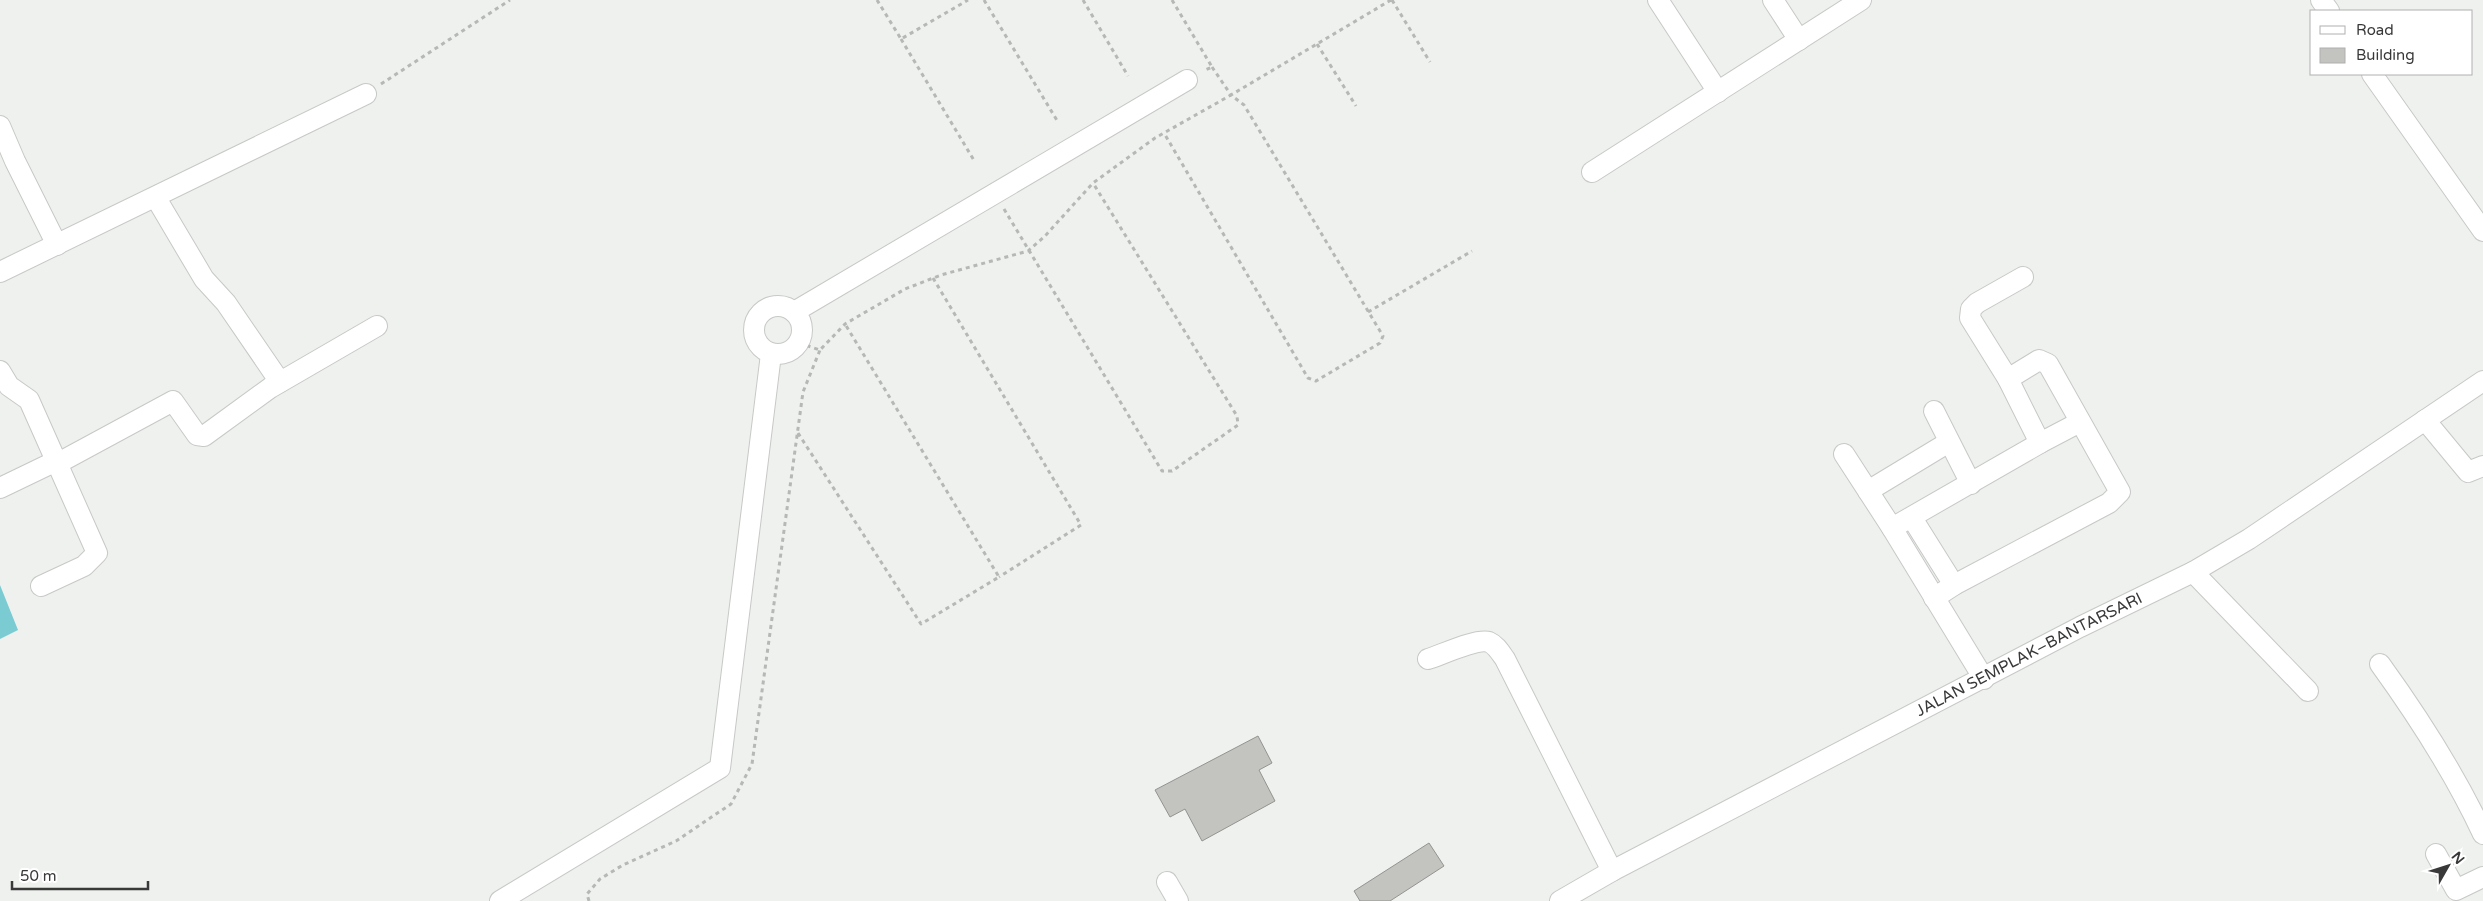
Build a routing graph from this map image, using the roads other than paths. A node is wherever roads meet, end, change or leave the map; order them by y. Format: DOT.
graph roads {
  1 [pos="1658,0"];
  2 [pos="1773,0"];
  3 [pos="1861,0"];
  4 [pos="1799,40"];
  5 [pos="2373,75"];
  6 [pos="1188,80"];
  7 [pos="1718,92"];
  8 [pos="366,94"];
  9 [pos="0,126"];
  10 [pos="1592,172"];
  11 [pos="156,198"];
  12 [pos="2483,231"];
  13 [pos="58,245"];
  14 [pos="0,272"];
  15 [pos="2023,277"];
  16 [pos="794,312"];
  17 [pos="377,326"];
  18 [pos="771,354"];
  19 [pos="0,371"];
  20 [pos="2008,379"];
  21 [pos="2483,381"];
  22 [pos="280,382"];
  23 [pos="1934,411"];
  24 [pos="2425,420"];
  25 [pos="2080,422"];
  26 [pos="1949,442"];
  27 [pos="2040,443"];
  28 [pos="1844,454"];
  29 [pos="58,462"];
  30 [pos="2483,466"];
  31 [pos="1971,484"];
  32 [pos="0,488"];
  33 [pos="1868,491"];
  34 [pos="1912,518"];
  35 [pos="1892,528"];
  36 [pos="2193,572"];
  37 [pos="1954,585"];
  38 [pos="41,586"];
  39 [pos="1934,598"];
  40 [pos="1428,660"];
  41 [pos="2380,664"];
  42 [pos="1984,679"];
  43 [pos="2308,691"];
  44 [pos="2483,834"];
  45 [pos="2436,854"];
  46 [pos="1612,871"];
  47 [pos="2483,877"];
  48 [pos="1168,882"];
  49 [pos="500,901"];
  50 [pos="1178,901"];
  51 [pos="1560,901"];
  1 -- 7 [label="street"];
  2 -- 4 [label="street"];
  3 -- 4 [label="street"];
  4 -- 7 [label="street"];
  5 -- 12 [label="street"];
  6 -- 16 [label="street"];
  7 -- 10 [label="street"];
  8 -- 11 [label="street"];
  9 -- 13 [label="street"];
  11 -- 13 [label="street"];
  11 -- 22 [label="street"];
  13 -- 14 [label="street"];
  15 -- 20 [label="street"];
  16 -- 18 [label="street"];
  16 -- 18 [label="street"];
  17 -- 22 [label="street"];
  18 -- 49 [label="street"];
  19 -- 29 [label="street"];
  20 -- 25 [label="street"];
  20 -- 27 [label="street"];
  21 -- 24 [label="street, JALAN SEMPLAK–BANTARSARI"];
  22 -- 29 [label="street"];
  23 -- 26 [label="street"];
  24 -- 30 [label="street"];
  24 -- 36 [label="street, JALAN SEMPLAK–BANTARSARI"];
  25 -- 27 [label="street"];
  25 -- 37 [label="street"];
  26 -- 31 [label="street"];
  26 -- 33 [label="street"];
  27 -- 31 [label="street"];
  28 -- 33 [label="street"];
  29 -- 32 [label="street"];
  29 -- 38 [label="street"];
  31 -- 34 [label="street"];
  33 -- 35 [label="street"];
  34 -- 35 [label="street"];
  34 -- 37 [label="street"];
  35 -- 39 [label="street"];
  36 -- 42 [label="street, JALAN SEMPLAK–BANTARSARI"];
  36 -- 43 [label="street"];
  37 -- 39 [label="street"];
  39 -- 42 [label="street"];
  40 -- 46 [label="street"];
  41 -- 44 [label="street"];
  42 -- 46 [label="street, JALAN SEMPLAK–BANTARSARI"];
  45 -- 47 [label="street"];
  46 -- 51 [label="street, JALAN SEMPLAK–BANTARSARI"];
  48 -- 50 [label="street"];
}
